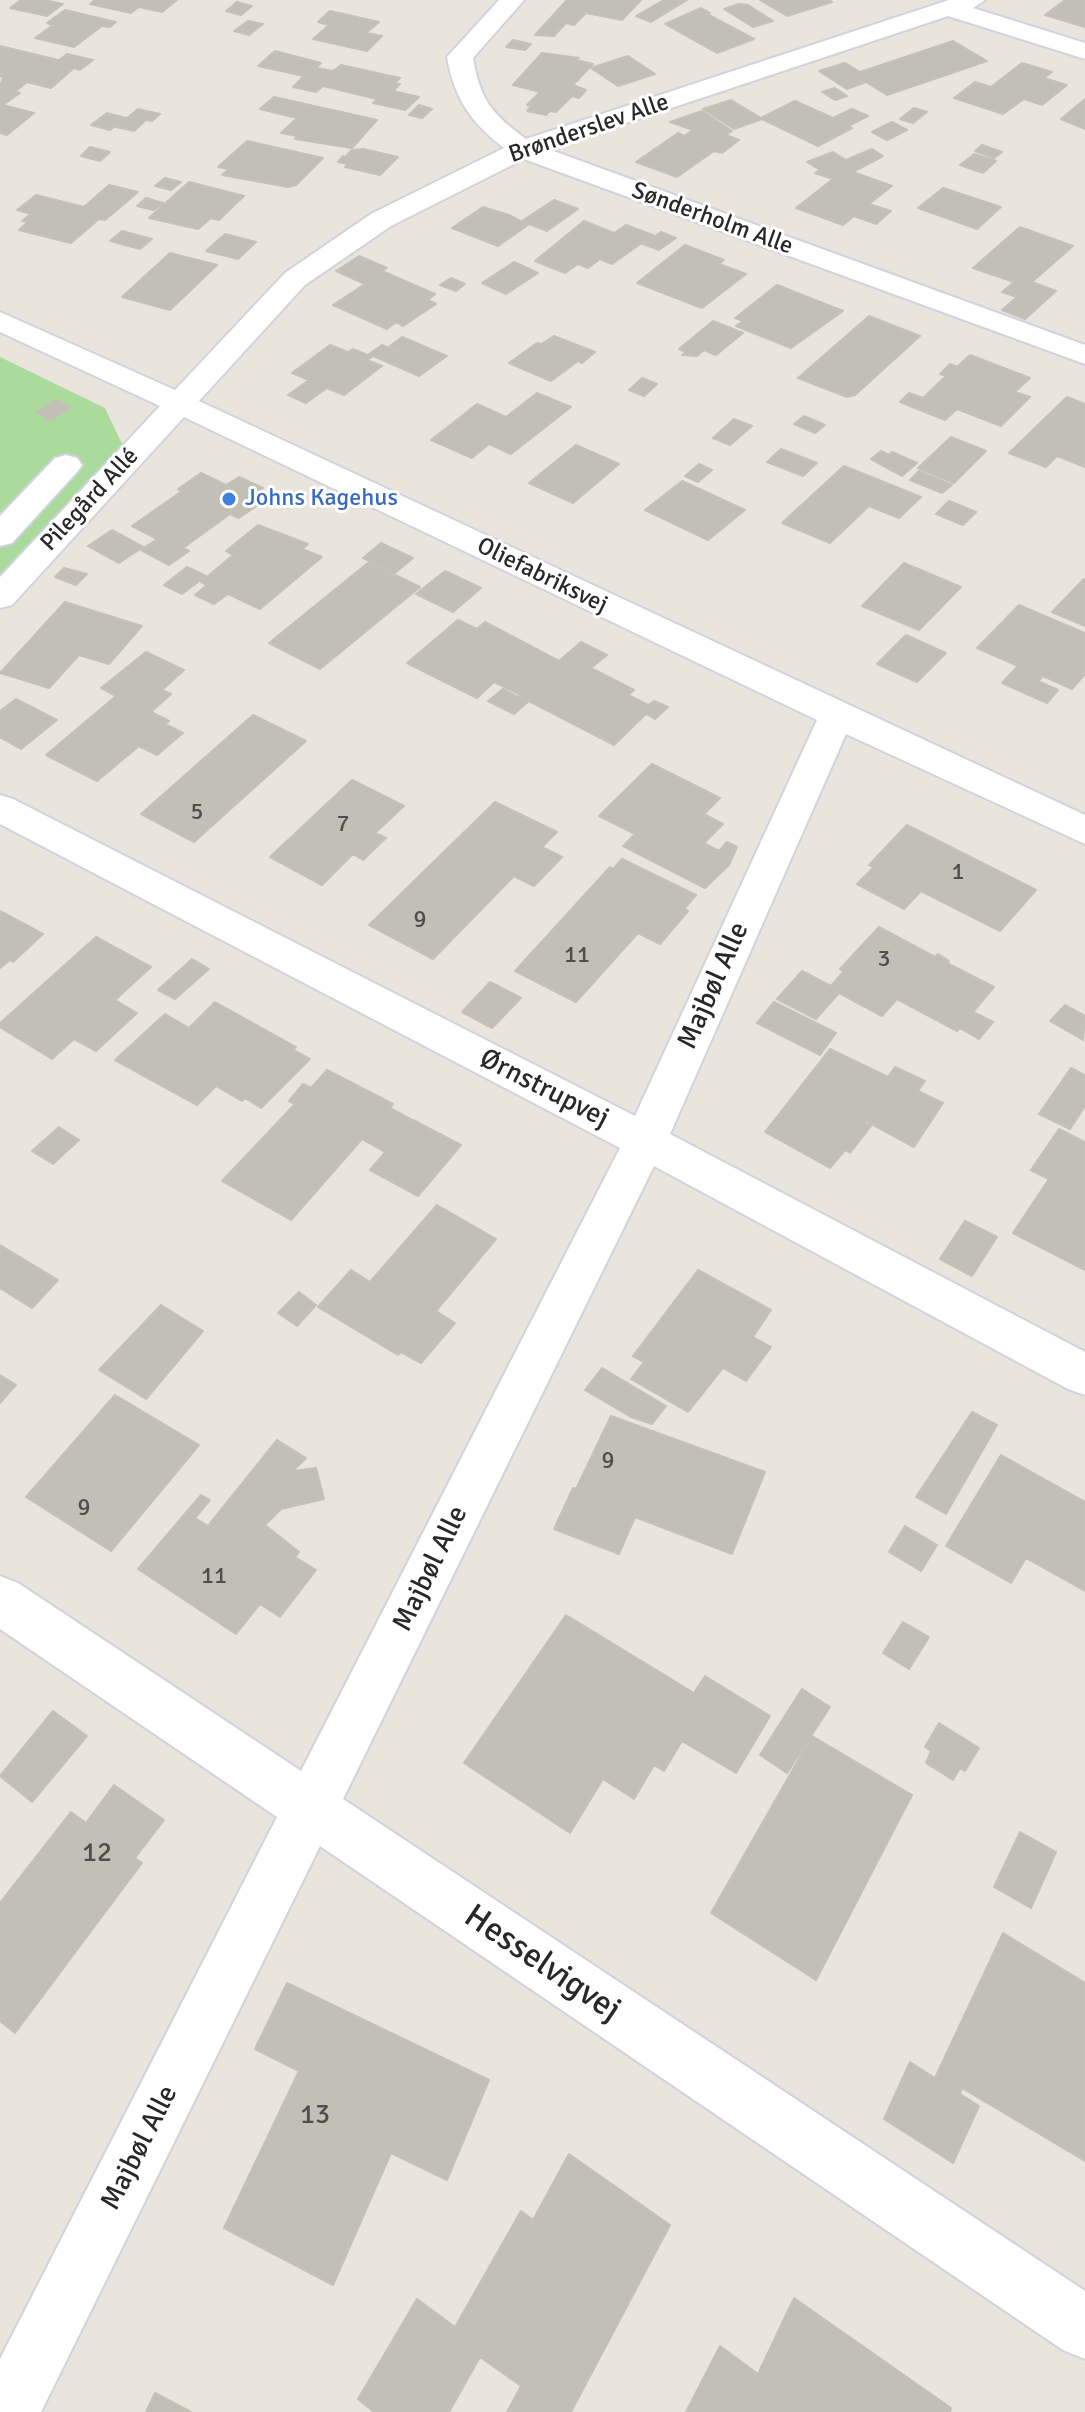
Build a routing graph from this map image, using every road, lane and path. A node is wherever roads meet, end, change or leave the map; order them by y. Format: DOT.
graph roads {
  1 [pos="512,0"];
  2 [pos="961,4"];
  3 [pos="1085,51"];
  4 [pos="522,149"];
  5 [pos="0,321"];
  6 [pos="1085,355"];
  7 [pos="179,403"];
  8 [pos="66,465"];
  9 [pos="0,536"];
  10 [pos="0,597"];
  11 [pos="836,717"];
  12 [pos="0,808"];
  13 [pos="1085,831"];
  14 [pos="645,1141"];
  15 [pos="1085,1375"];
  16 [pos="0,1600"];
  17 [pos="312,1809"];
  18 [pos="1085,2328"];
  19 [pos="7,2412"];
  1 -- 4 [label="street, Sønderholm Alle"];
  2 -- 3 [label="street"];
  2 -- 4 [label="street, Brønderslev Alle"];
  4 -- 6 [label="street, Sønderholm Alle"];
  4 -- 7 [label="street, Brønderslev Alle"];
  5 -- 7 [label="street, Oliefabriksvej"];
  7 -- 10 [label="street, Pilegård Allé"];
  7 -- 11 [label="street, Oliefabriksvej"];
  8 -- 9 [label="street"];
  11 -- 13 [label="street, Oliefabriksvej"];
  11 -- 14 [label="street, Majbøl Alle"];
  12 -- 14 [label="street, Ørnstrupvej"];
  14 -- 15 [label="street, Ørnstrupvej"];
  14 -- 17 [label="street, Majbøl Alle"];
  16 -- 17 [label="street, Hesselvigvej"];
  17 -- 18 [label="street, Hesselvigvej"];
  17 -- 19 [label="street, Majbøl Alle"];
}
